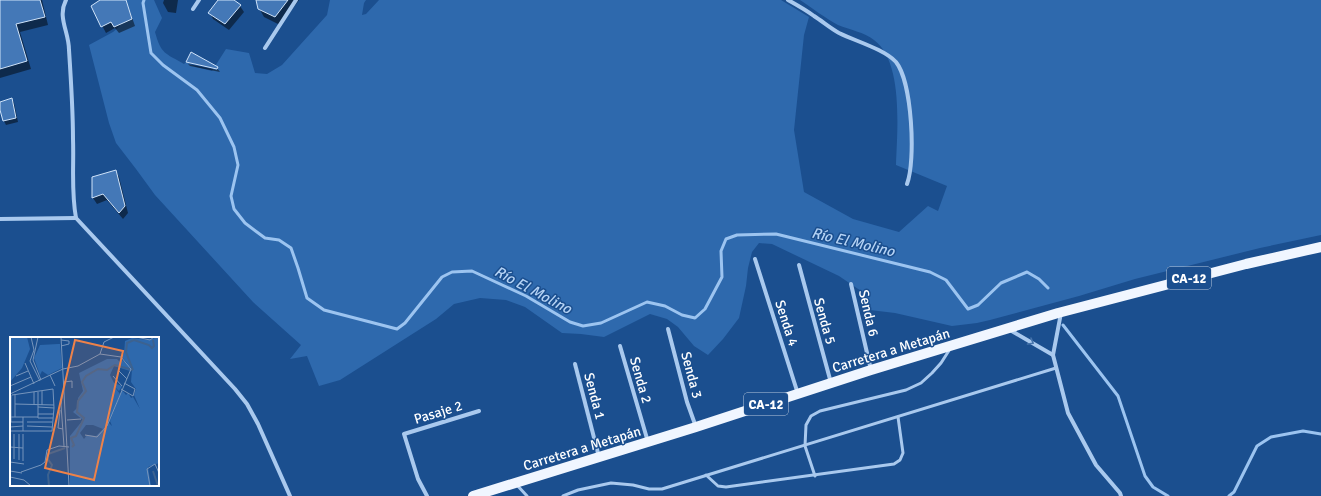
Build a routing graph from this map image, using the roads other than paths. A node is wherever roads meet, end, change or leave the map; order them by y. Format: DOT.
graph roads {
  1 [pos="66,0"];
  2 [pos="199,0"];
  3 [pos="296,0"];
  4 [pos="788,0"];
  5 [pos="193,9"];
  6 [pos="265,48"];
  7 [pos="907,184"];
  8 [pos="76,218"];
  9 [pos="0,219"];
  10 [pos="1321,247"];
  11 [pos="755,259"];
  12 [pos="798,265"];
  13 [pos="851,284"];
  14 [pos="1061,313"];
  15 [pos="668,329"];
  16 [pos="1009,329"];
  17 [pos="953,345"];
  18 [pos="620,346"];
  19 [pos="1053,355"];
  20 [pos="575,364"];
  21 [pos="1056,368"];
  22 [pos="871,370"];
  23 [pos="831,383"];
  24 [pos="798,394"];
  25 [pos="479,411"];
  26 [pos="898,417"];
  27 [pos="696,427"];
  28 [pos="648,442"];
  29 [pos="804,446"];
  30 [pos="599,457"];
  31 [pos="706,476"];
  32 [pos="815,476"];
  33 [pos="515,483"];
  34 [pos="290,496"];
  35 [pos="427,496"];
  36 [pos="473,496"];
  37 [pos="527,496"];
  38 [pos="563,496"];
  39 [pos="1121,496"];
  1 -- 8 [label="street"];
  2 -- 5 [label="street"];
  3 -- 6 [label="street"];
  4 -- 7 [label="street"];
  8 -- 9 [label="street"];
  8 -- 34 [label="street"];
  10 -- 14 [label="main road, Carretera a Metapán / CA-12"];
  11 -- 24 [label="street, Senda 4"];
  12 -- 23 [label="street, Senda 5"];
  13 -- 22 [label="street, Senda 6"];
  14 -- 16 [label="main road, Carretera a Metapán / CA-12"];
  14 -- 19 [label="street"];
  15 -- 27 [label="street, Senda 3"];
  16 -- 17 [label="main road, Carretera a Metapán / CA-12"];
  16 -- 19 [label="street, one-way"];
  17 -- 22 [label="main road, Carretera a Metapán / CA-12"];
  17 -- 29 [label="lane"];
  18 -- 28 [label="street, Senda 2"];
  19 -- 21 [label="street"];
  20 -- 30 [label="street, Senda 1"];
  21 -- 26 [label="lane"];
  21 -- 39 [label="street"];
  22 -- 23 [label="main road, Carretera a Metapán / CA-12"];
  23 -- 24 [label="main road, Carretera a Metapán / CA-12"];
  24 -- 27 [label="main road, Carretera a Metapán / CA-12"];
  25 -- 35 [label="street, Pasaje 2"];
  26 -- 29 [label="lane"];
  26 -- 32 [label="lane"];
  27 -- 28 [label="main road, Carretera a Metapán / CA-12"];
  28 -- 30 [label="main road, Carretera a Metapán / CA-12"];
  29 -- 31 [label="lane"];
  29 -- 32 [label="lane"];
  30 -- 33 [label="main road, Carretera a Metapán / CA-12"];
  31 -- 32 [label="lane"];
  31 -- 38 [label="lane"];
  33 -- 36 [label="main road, Carretera a Metapán / CA-12"];
  33 -- 37 [label="lane"];
}
